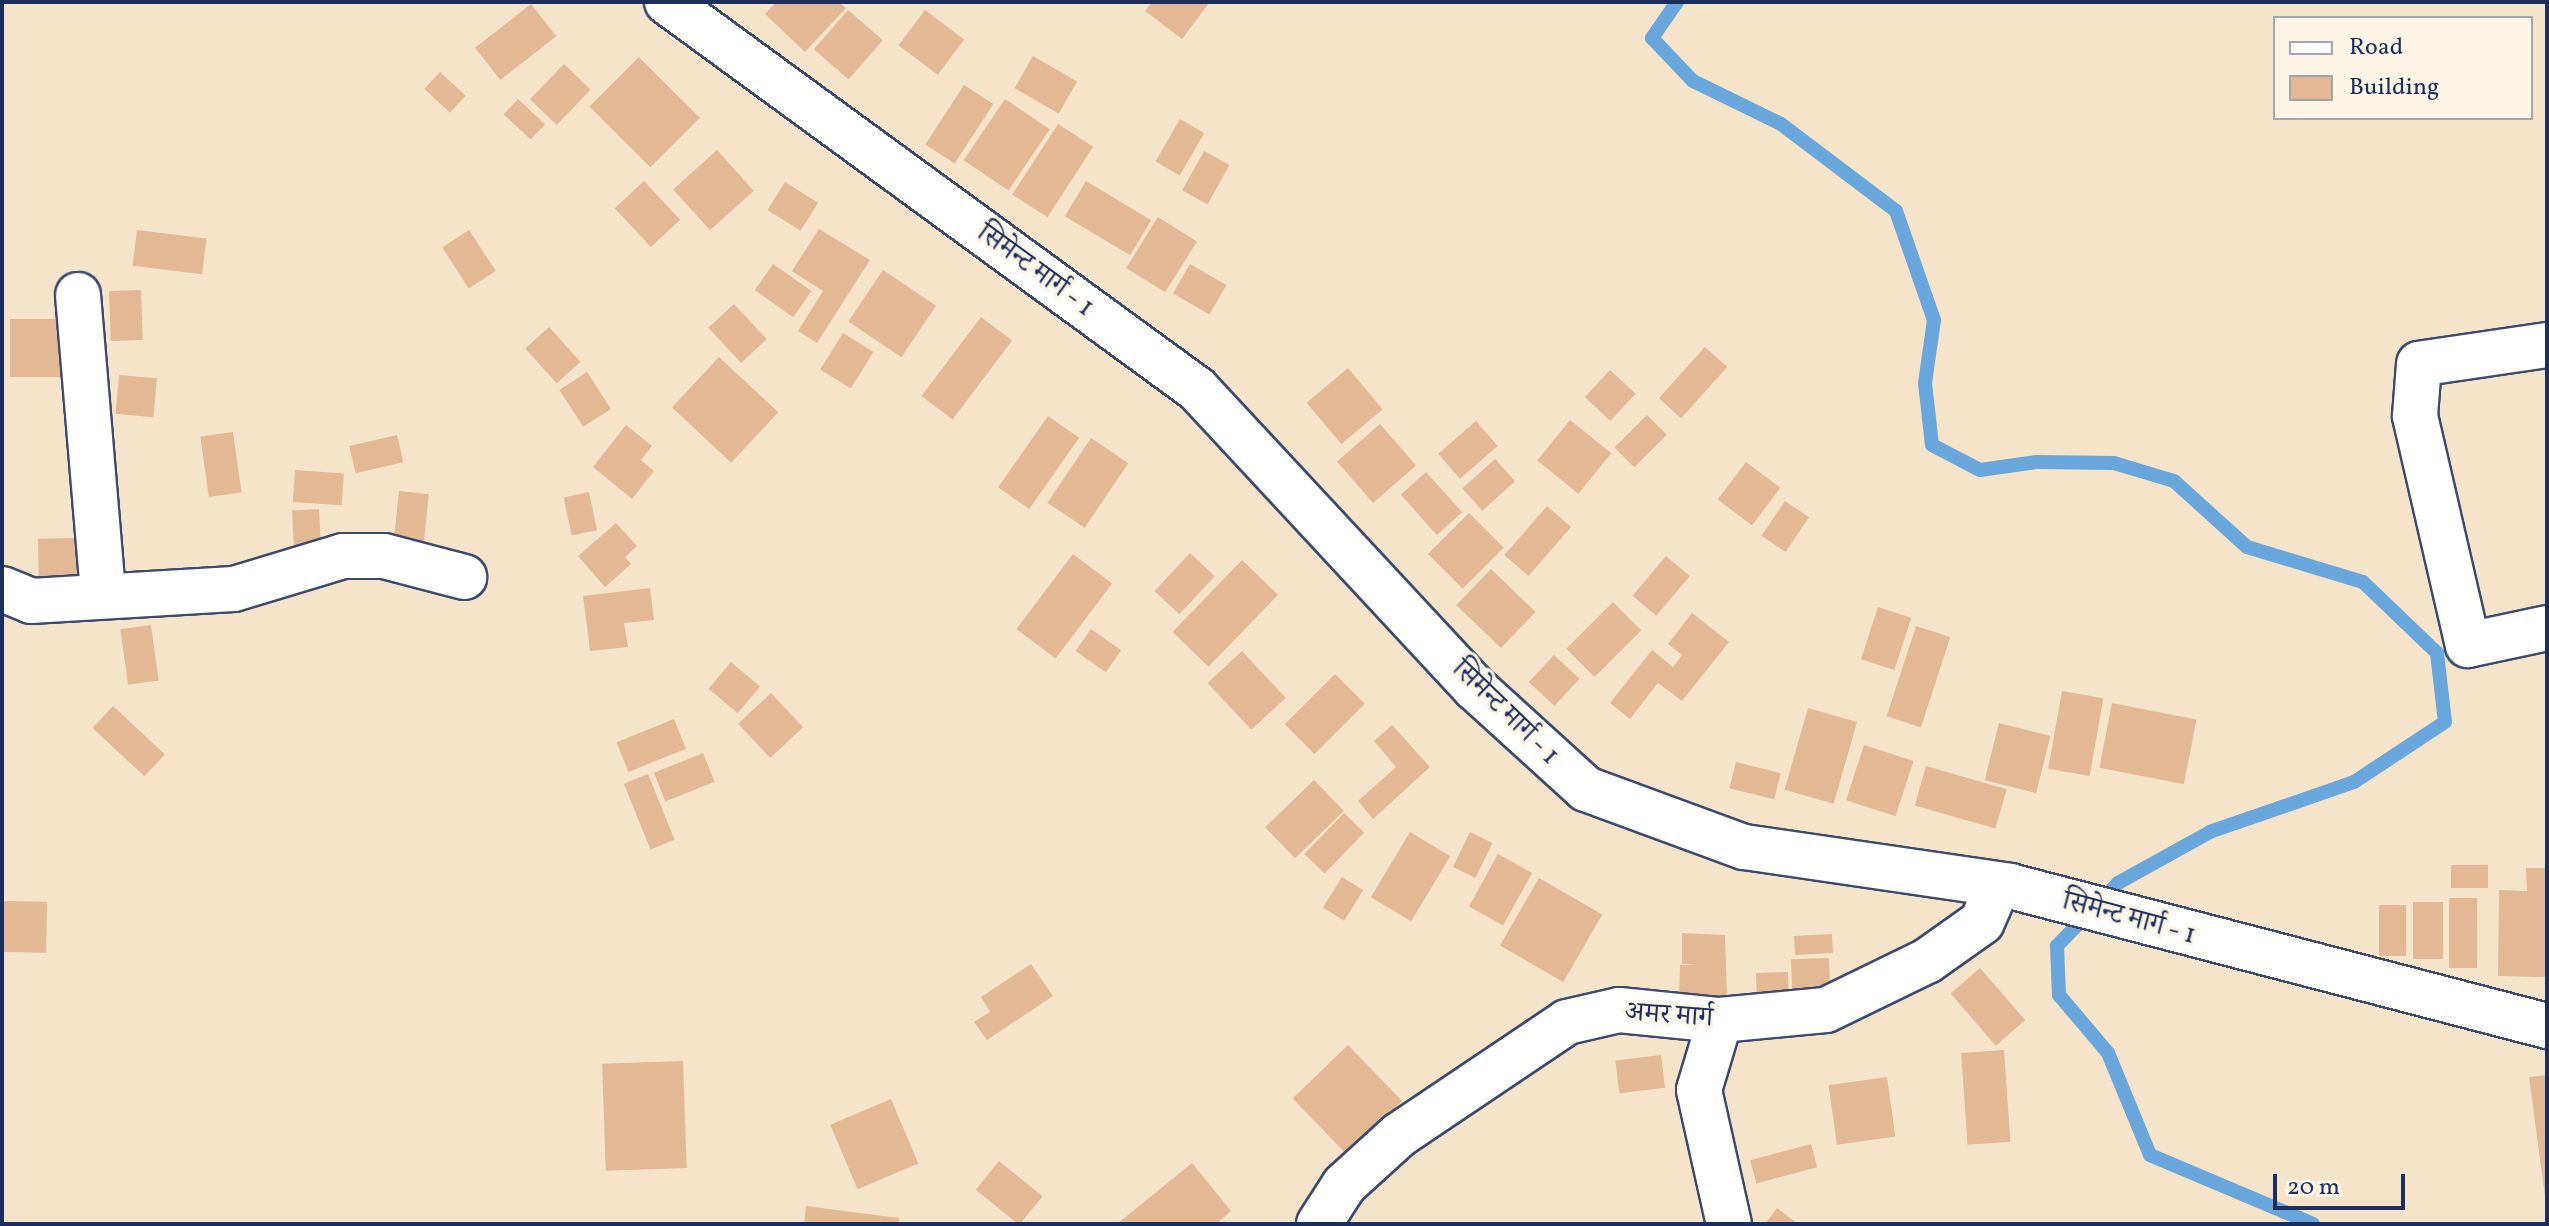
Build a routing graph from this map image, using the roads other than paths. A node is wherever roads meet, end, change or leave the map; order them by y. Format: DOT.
graph roads {
  1 [pos="667,2"];
  2 [pos="78,295"];
  3 [pos="2547,345"];
  4 [pos="464,577"];
  5 [pos="2,589"];
  6 [pos="103,594"];
  7 [pos="2547,628"];
  8 [pos="2004,886"];
  9 [pos="1720,1020"];
  10 [pos="2547,1026"];
  11 [pos="1319,1224"];
  12 [pos="1729,1224"];
  1 -- 8 [label="street, सिमेन्ट मार्ग - 1"];
  2 -- 6 [label="street"];
  3 -- 7 [label="street"];
  4 -- 6 [label="street"];
  5 -- 6 [label="street"];
  8 -- 9 [label="street, अमर मार्ग"];
  8 -- 10 [label="street, सिमेन्ट मार्ग - 1"];
  9 -- 11 [label="street, अमर मार्ग"];
  9 -- 12 [label="street"];
}
